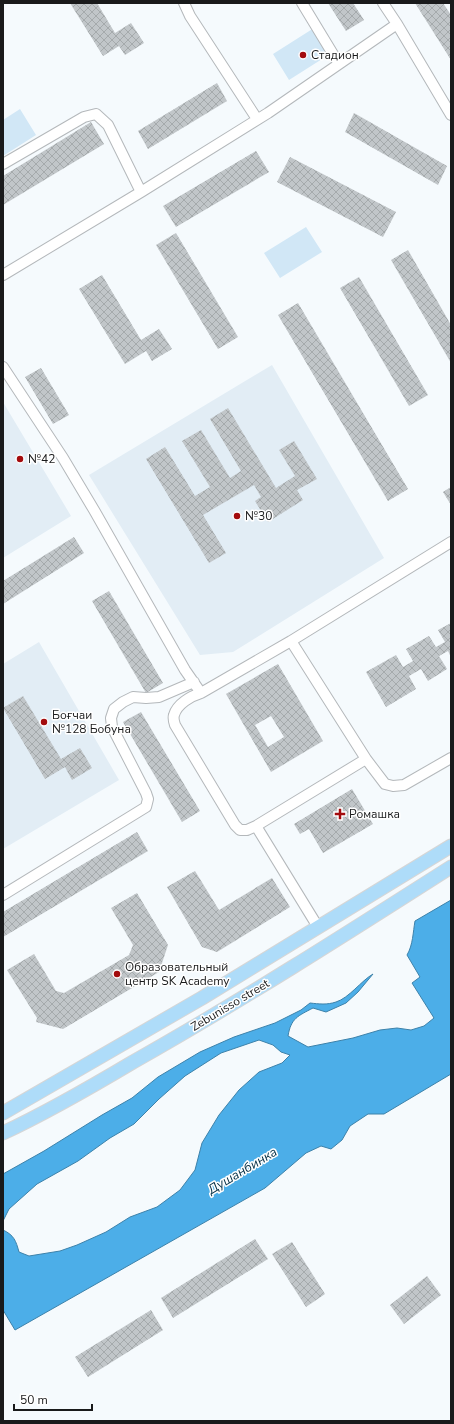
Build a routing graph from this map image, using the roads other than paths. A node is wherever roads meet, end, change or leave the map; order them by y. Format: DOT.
graph roads {
  1 [pos="184,3"];
  2 [pos="302,3"];
  3 [pos="382,3"];
  4 [pos="397,24"];
  5 [pos="339,64"];
  6 [pos="451,115"];
  7 [pos="257,119"];
  8 [pos="3,164"];
  9 [pos="141,192"];
  10 [pos="3,275"];
  11 [pos="3,366"];
  12 [pos="451,542"];
  13 [pos="291,641"];
  14 [pos="194,682"];
  15 [pos="201,693"];
  16 [pos="451,758"];
  17 [pos="366,760"];
  18 [pos="256,826"];
  19 [pos="451,846"];
  20 [pos="451,867"];
  21 [pos="3,895"];
  22 [pos="318,928"];
  23 [pos="3,1113"];
  24 [pos="3,1133"];
  1 -- 7 [label="street"];
  2 -- 5 [label="street"];
  3 -- 4 [label="street"];
  4 -- 5 [label="street"];
  4 -- 6 [label="street"];
  5 -- 7 [label="street"];
  7 -- 9 [label="street"];
  8 -- 9 [label="street"];
  9 -- 10 [label="street"];
  11 -- 14 [label="street"];
  12 -- 13 [label="street"];
  13 -- 15 [label="street"];
  13 -- 17 [label="street"];
  14 -- 15 [label="street"];
  14 -- 21 [label="street"];
  15 -- 18 [label="street"];
  16 -- 17 [label="street"];
  17 -- 18 [label="street"];
  18 -- 22 [label="street"];
  19 -- 22 [label="main road"];
  20 -- 24 [label="main road, Zebunisso street"];
  22 -- 23 [label="main road"];
}
